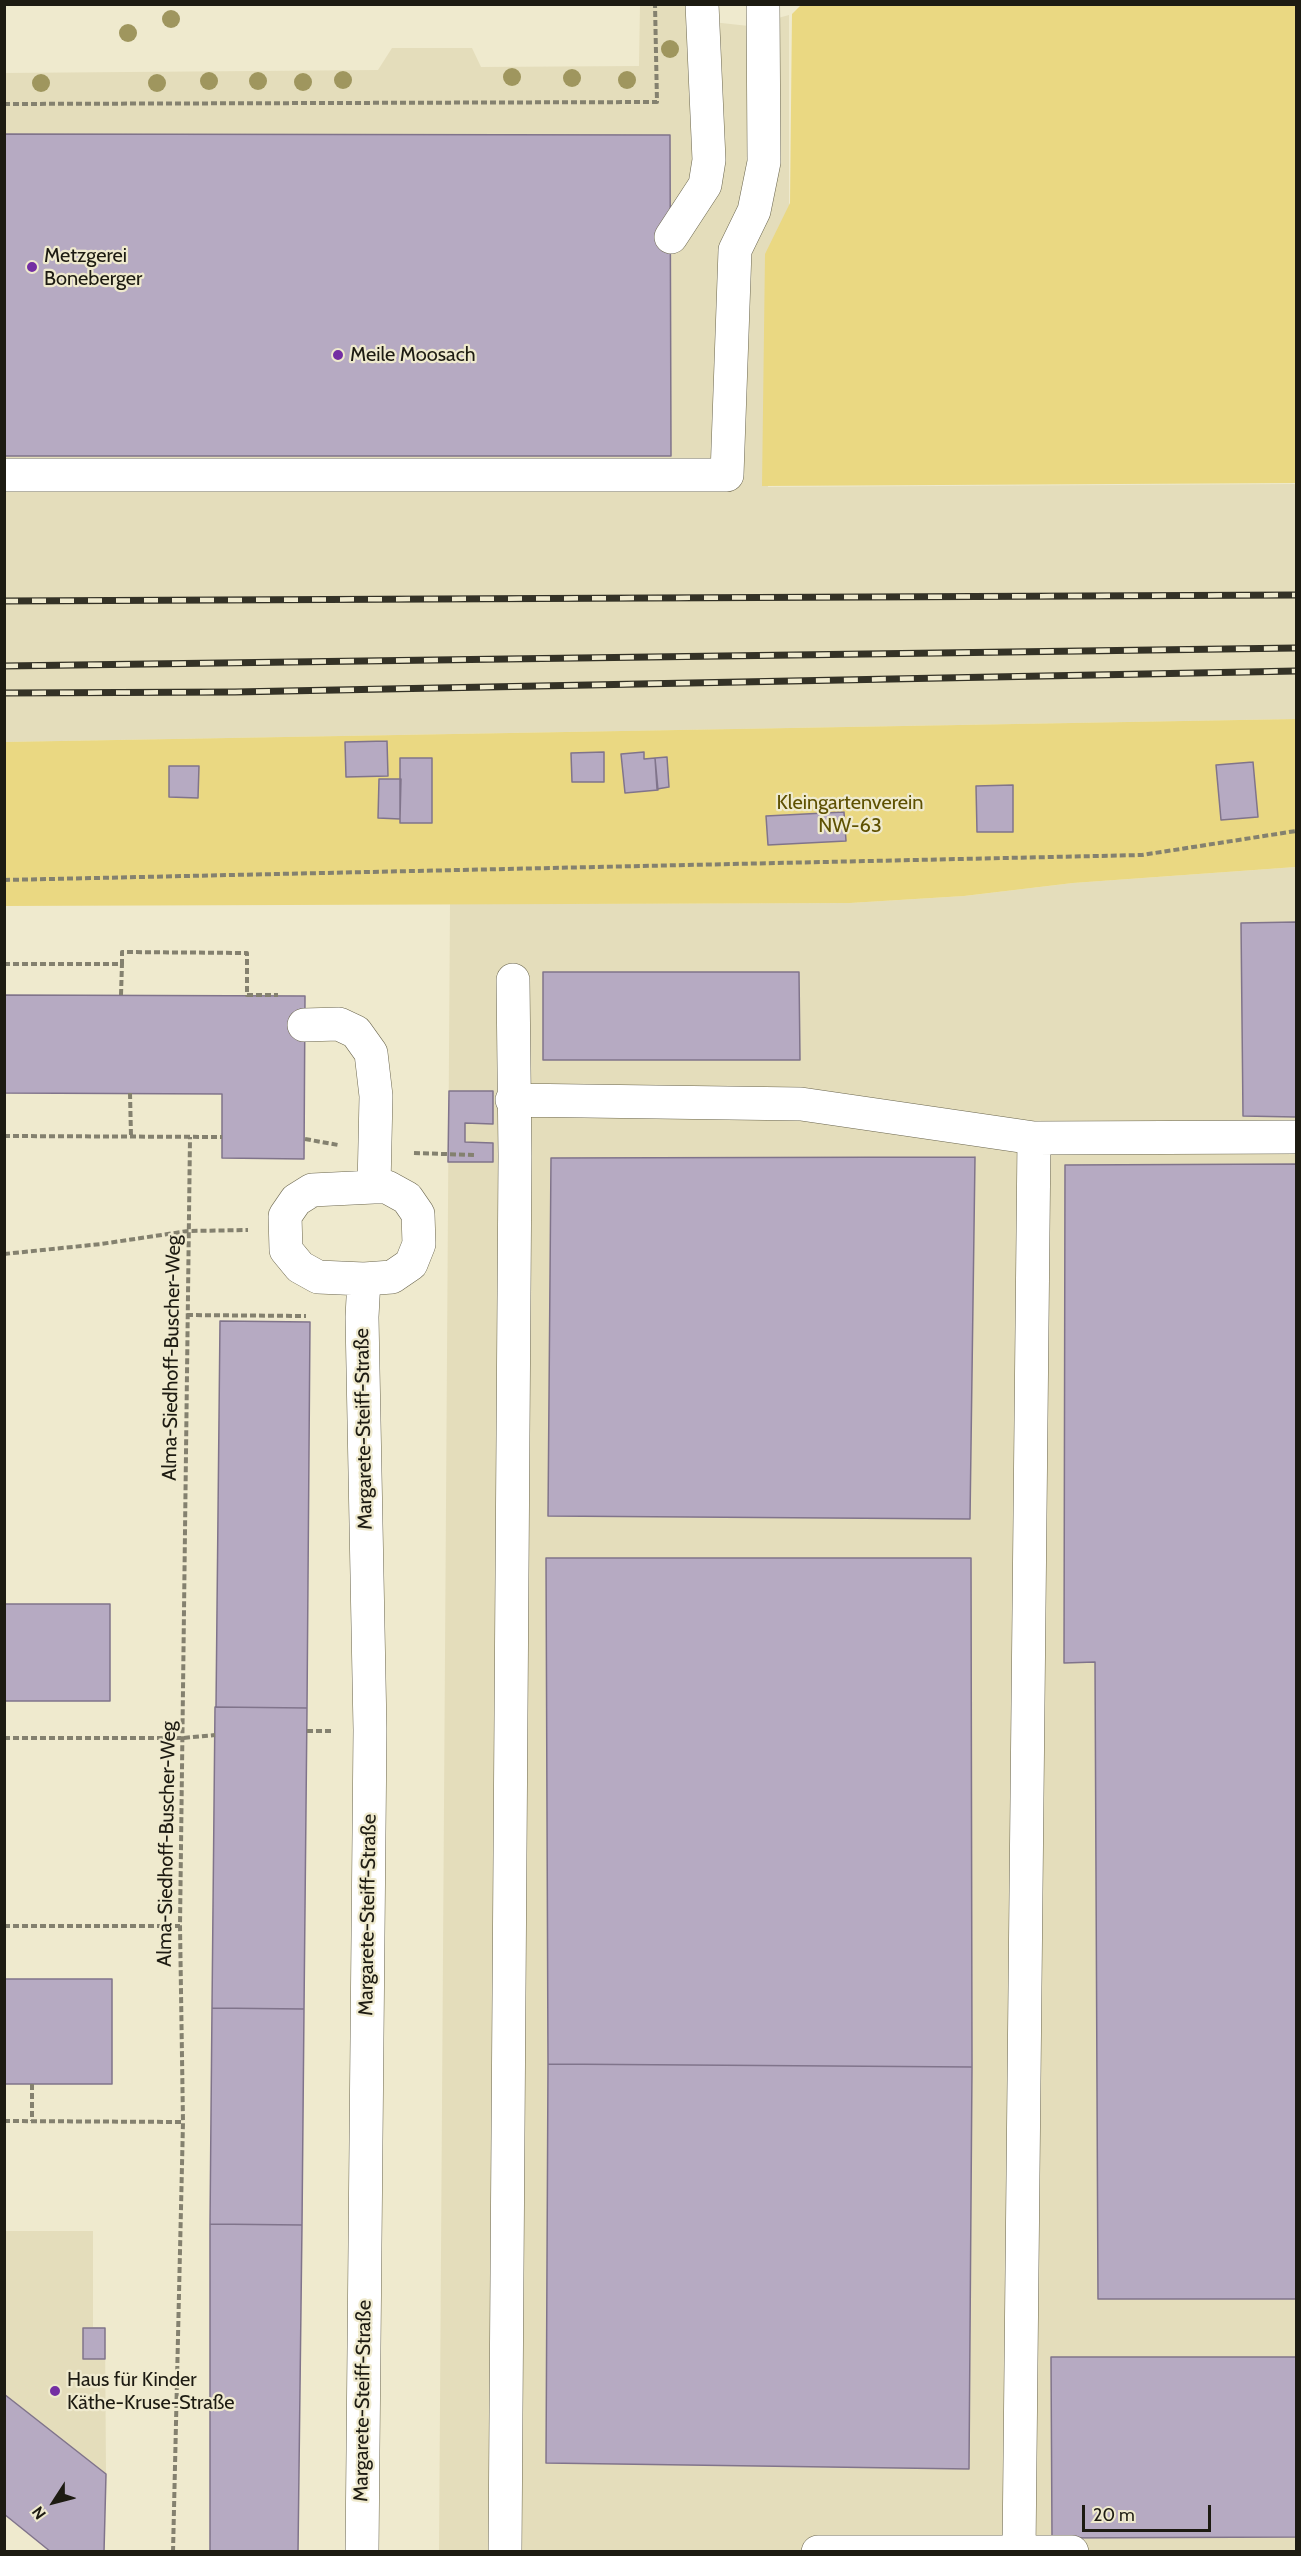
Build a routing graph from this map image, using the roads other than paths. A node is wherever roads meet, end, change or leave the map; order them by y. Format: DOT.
graph roads {
  1 [pos="702,4"];
  2 [pos="763,4"];
  3 [pos="705,184"];
  4 [pos="671,195"];
  5 [pos="671,237"];
  6 [pos="4,475"];
  7 [pos="513,980"];
  8 [pos="304,1025"];
  9 [pos="512,1100"];
  10 [pos="1296,1137"];
  11 [pos="1035,1138"];
  12 [pos="374,1187"];
  13 [pos="364,1279"];
  14 [pos="1019,2551"];
  15 [pos="362,2552"];
  16 [pos="505,2552"];
  17 [pos="818,2552"];
  18 [pos="1072,2552"];
  1 -- 3 [label="street"];
  2 -- 6 [label="street"];
  3 -- 4 [label="street"];
  3 -- 5 [label="street"];
  7 -- 9 [label="street"];
  8 -- 12 [label="street"];
  9 -- 11 [label="street"];
  9 -- 16 [label="street"];
  10 -- 11 [label="street"];
  11 -- 14 [label="street"];
  12 -- 13 [label="street"];
  12 -- 13 [label="street"];
  13 -- 15 [label="street, Margarete-Steiff-Straße"];
  14 -- 17 [label="street"];
  14 -- 18 [label="street"];
}
